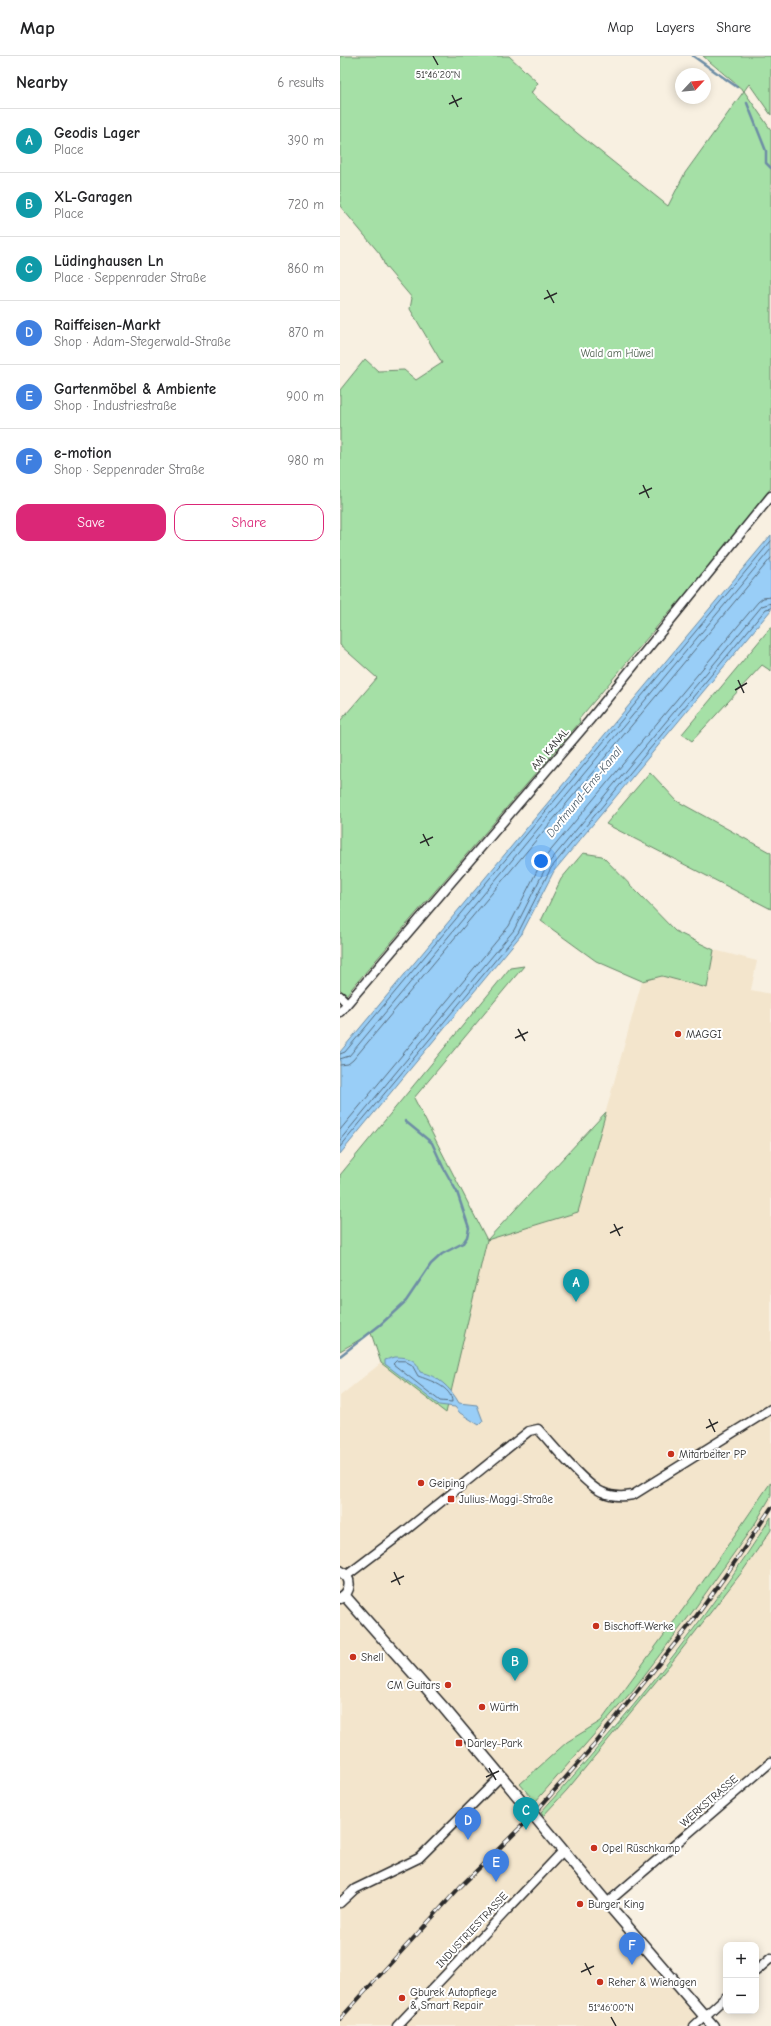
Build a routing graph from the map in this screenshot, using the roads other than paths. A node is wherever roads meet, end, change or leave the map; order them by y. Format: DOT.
graph roads {
  1 [pos="771,496"];
  2 [pos="340,996"];
  3 [pos="347,1003"];
  4 [pos="340,1012"];
  5 [pos="771,1409"];
  6 [pos="343,1574"];
  7 [pos="342,1596"];
  8 [pos="771,1762"];
  9 [pos="501,1776"];
  10 [pos="563,1850"];
  11 [pos="340,1903"];
  12 [pos="607,1903"];
  13 [pos="771,1958"];
  14 [pos="759,1968"];
  15 [pos="723,1999"];
  16 [pos="704,2015"];
  17 [pos="397,2026"];
  18 [pos="694,2026"];
  19 [pos="713,2026"];
  1 -- 3 [label="street, AM KANAL"];
  2 -- 3 [label="street"];
  3 -- 4 [label="street, AM KANAL"];
  5 -- 6 [label="street"];
  6 -- 7 [label="main road"];
  7 -- 9 [label="main road"];
  8 -- 12 [label="street, WERKSTRASSE"];
  9 -- 10 [label="main road"];
  9 -- 11 [label="street"];
  10 -- 12 [label="main road"];
  10 -- 17 [label="street, INDUSTRIESTRASSE"];
  12 -- 16 [label="main road"];
  13 -- 14 [label="street"];
  15 -- 16 [label="street"];
  16 -- 18 [label="street"];
  16 -- 19 [label="main road"];
}
